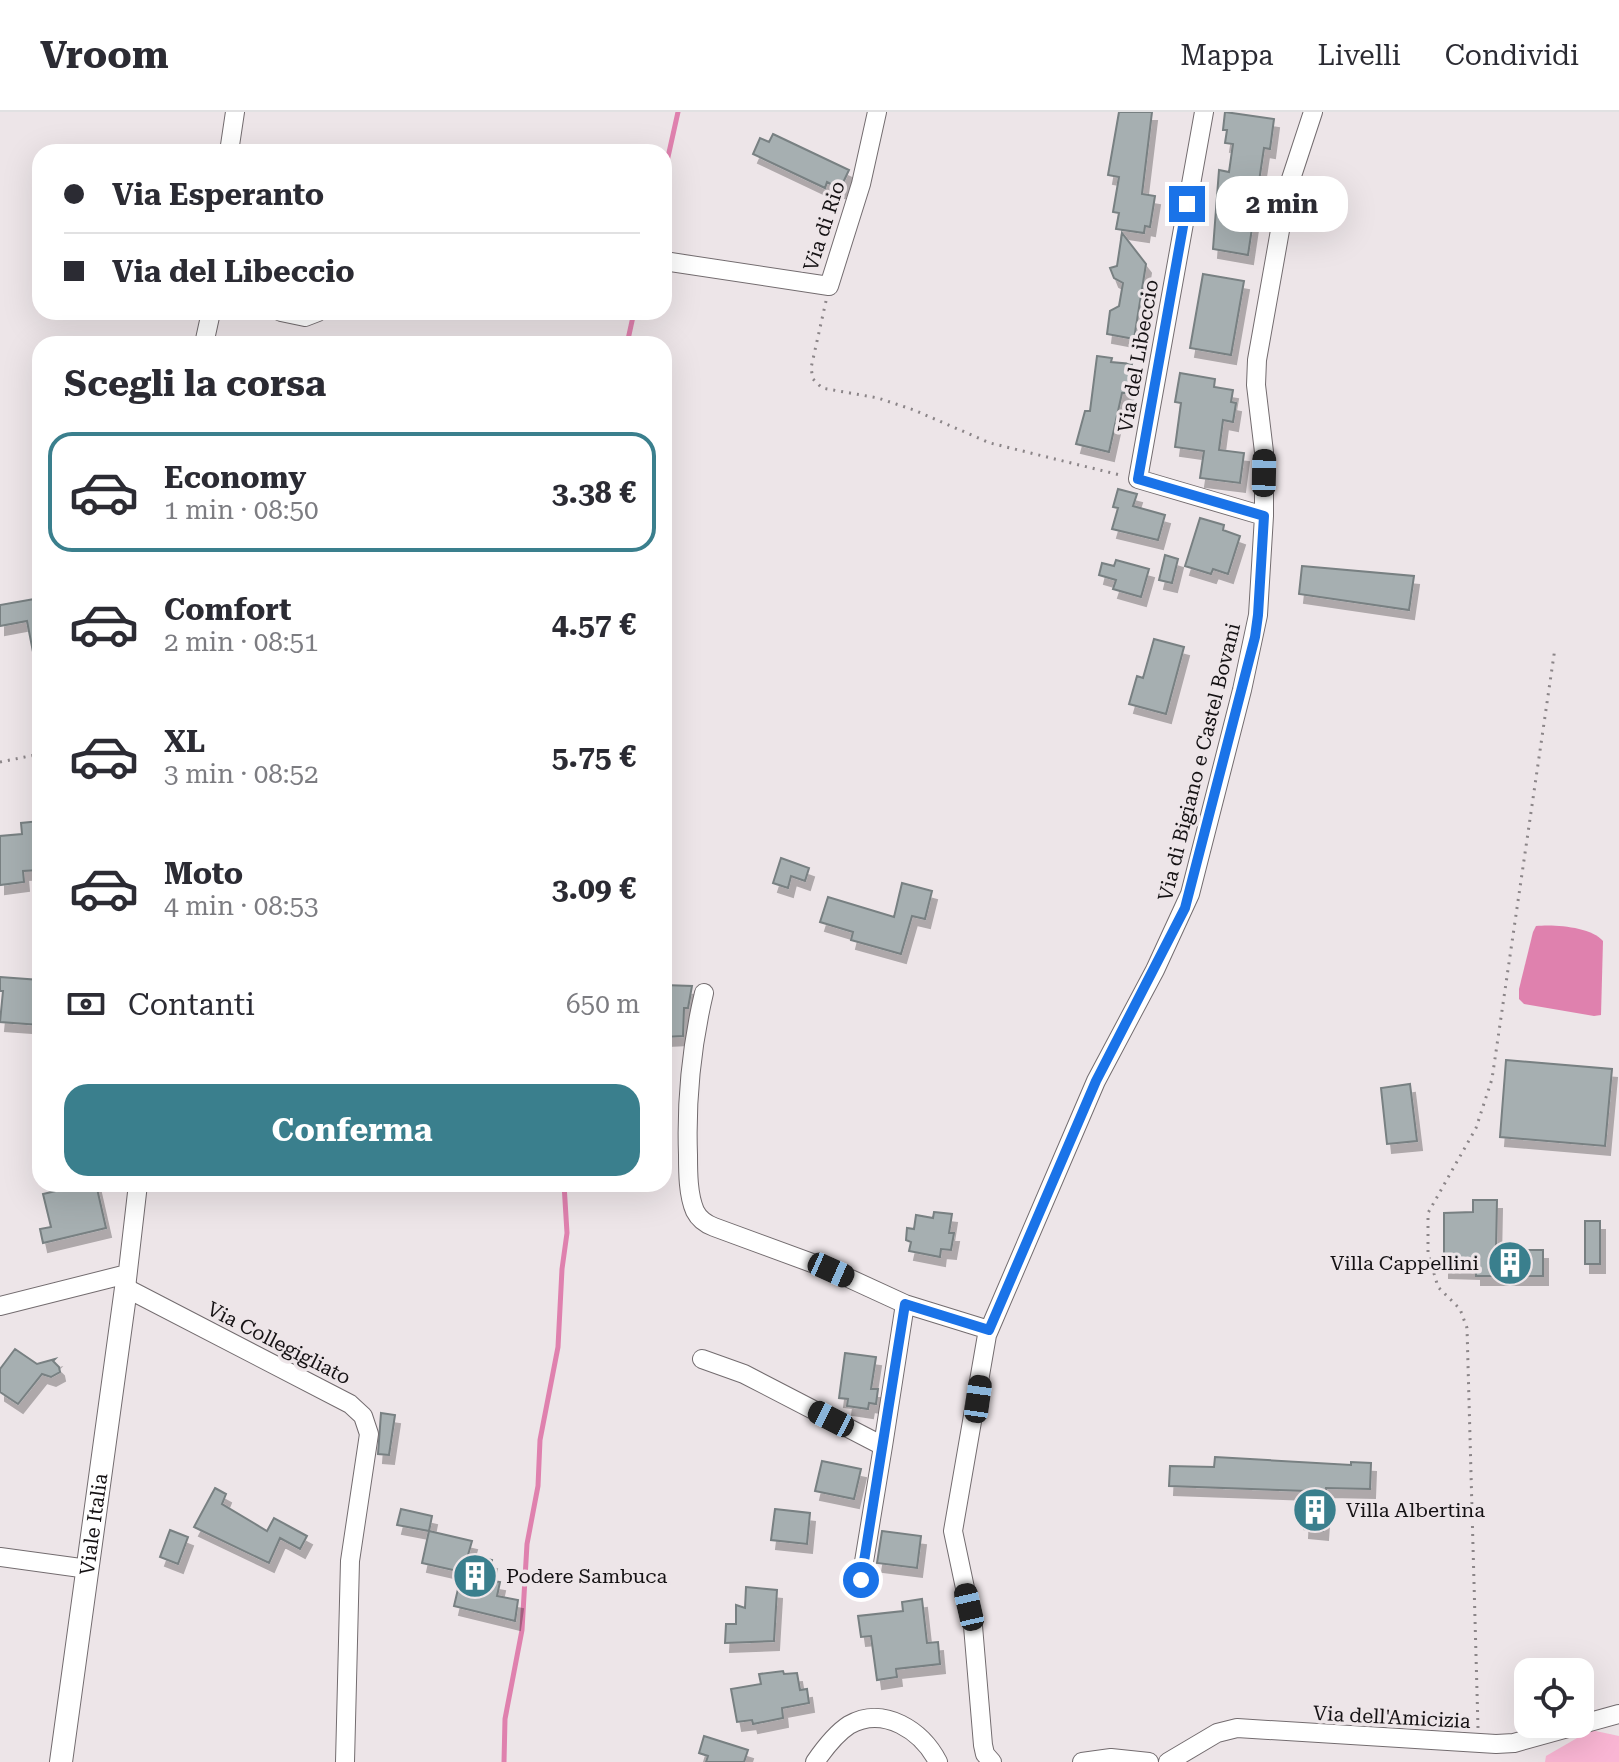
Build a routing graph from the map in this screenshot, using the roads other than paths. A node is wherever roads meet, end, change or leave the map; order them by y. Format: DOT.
graph roads {
  1 [pos="235,112"];
  2 [pos="877,112"];
  3 [pos="1204,112"];
  4 [pos="1313,112"];
  5 [pos="230,144"];
  6 [pos="672,262"];
  7 [pos="1264,516"];
  8 [pos="704,993"];
  9 [pos="137,1192"];
  10 [pos="127,1281"];
  11 [pos="905,1304"];
  12 [pos="0,1306"];
  13 [pos="989,1330"];
  14 [pos="702,1359"];
  15 [pos="883,1446"];
  16 [pos="0,1557"];
  17 [pos="88,1569"];
  18 [pos="861,1580"];
  19 [pos="1619,1714"];
  20 [pos="61,1762"];
  21 [pos="345,1762"];
  22 [pos="815,1762"];
  23 [pos="938,1762"];
  24 [pos="992,1762"];
  25 [pos="1082,1762"];
  26 [pos="1149,1762"];
  27 [pos="1168,1762"];
  1 -- 5 [label="street"];
  2 -- 6 [label="street, Via di Rio"];
  3 -- 7 [label="street, Via del Libeccio"];
  4 -- 7 [label="street, Via di Bigiano e Castel Bovani"];
  7 -- 13 [label="street, Via di Bigiano e Castel Bovani"];
  8 -- 11 [label="street"];
  9 -- 10 [label="street"];
  10 -- 12 [label="street"];
  10 -- 17 [label="street, Viale Italia"];
  10 -- 21 [label="street, Via Collegigliato"];
  11 -- 13 [label="street"];
  11 -- 15 [label="street"];
  13 -- 24 [label="street, Via di Bigiano e Castel Bovani"];
  14 -- 15 [label="street"];
  15 -- 18 [label="street"];
  16 -- 17 [label="street"];
  17 -- 20 [label="street, Viale Italia"];
  19 -- 27 [label="street, Via dell'Amicizia"];
  22 -- 23 [label="street"];
  25 -- 26 [label="street"];
}
